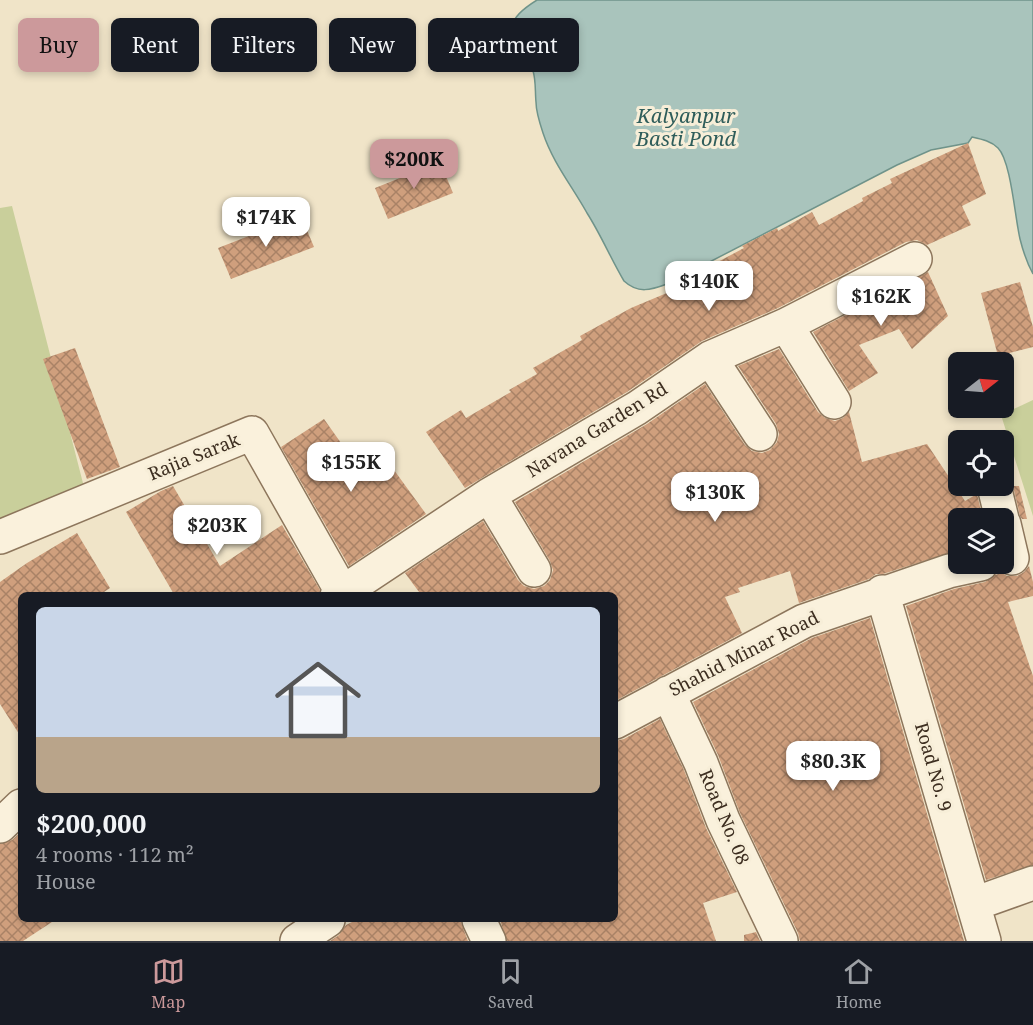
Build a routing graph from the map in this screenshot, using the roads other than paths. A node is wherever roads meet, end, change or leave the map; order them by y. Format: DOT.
graph roads {
  1 [pos="915,259"];
  2 [pos="786,325"];
  3 [pos="710,358"];
  4 [pos="834,402"];
  5 [pos="760,434"];
  6 [pos="489,495"];
  7 [pos="0,537"];
  8 [pos="534,570"];
  9 [pos="948,571"];
  10 [pos="338,592"];
  11 [pos="342,592"];
  12 [pos="882,592"];
  13 [pos="668,693"];
  14 [pos="618,720"];
  15 [pos="18,809"];
  16 [pos="0,826"];
  17 [pos="1033,883"];
  18 [pos="974,904"];
  19 [pos="480,922"];
  20 [pos="489,941"];
  21 [pos="781,941"];
  22 [pos="984,941"];
  1 -- 2 [label="street, Navana Garden Rd"];
  2 -- 3 [label="street, Navana Garden Rd"];
  2 -- 4 [label="street"];
  3 -- 5 [label="street"];
  3 -- 6 [label="street, Navana Garden Rd"];
  6 -- 8 [label="street"];
  6 -- 11 [label="street, Navana Garden Rd"];
  7 -- 10 [label="street, Rajia Sarak"];
  9 -- 12 [label="street, Shahid Minar Road"];
  12 -- 13 [label="street, Shahid Minar Road"];
  12 -- 18 [label="street, Road No. 9"];
  13 -- 14 [label="street, Shahid Minar Road"];
  13 -- 21 [label="street, Road No. 08"];
  15 -- 16 [label="street"];
  17 -- 18 [label="street"];
  18 -- 22 [label="street, Road No. 9"];
  19 -- 20 [label="street"];
}
